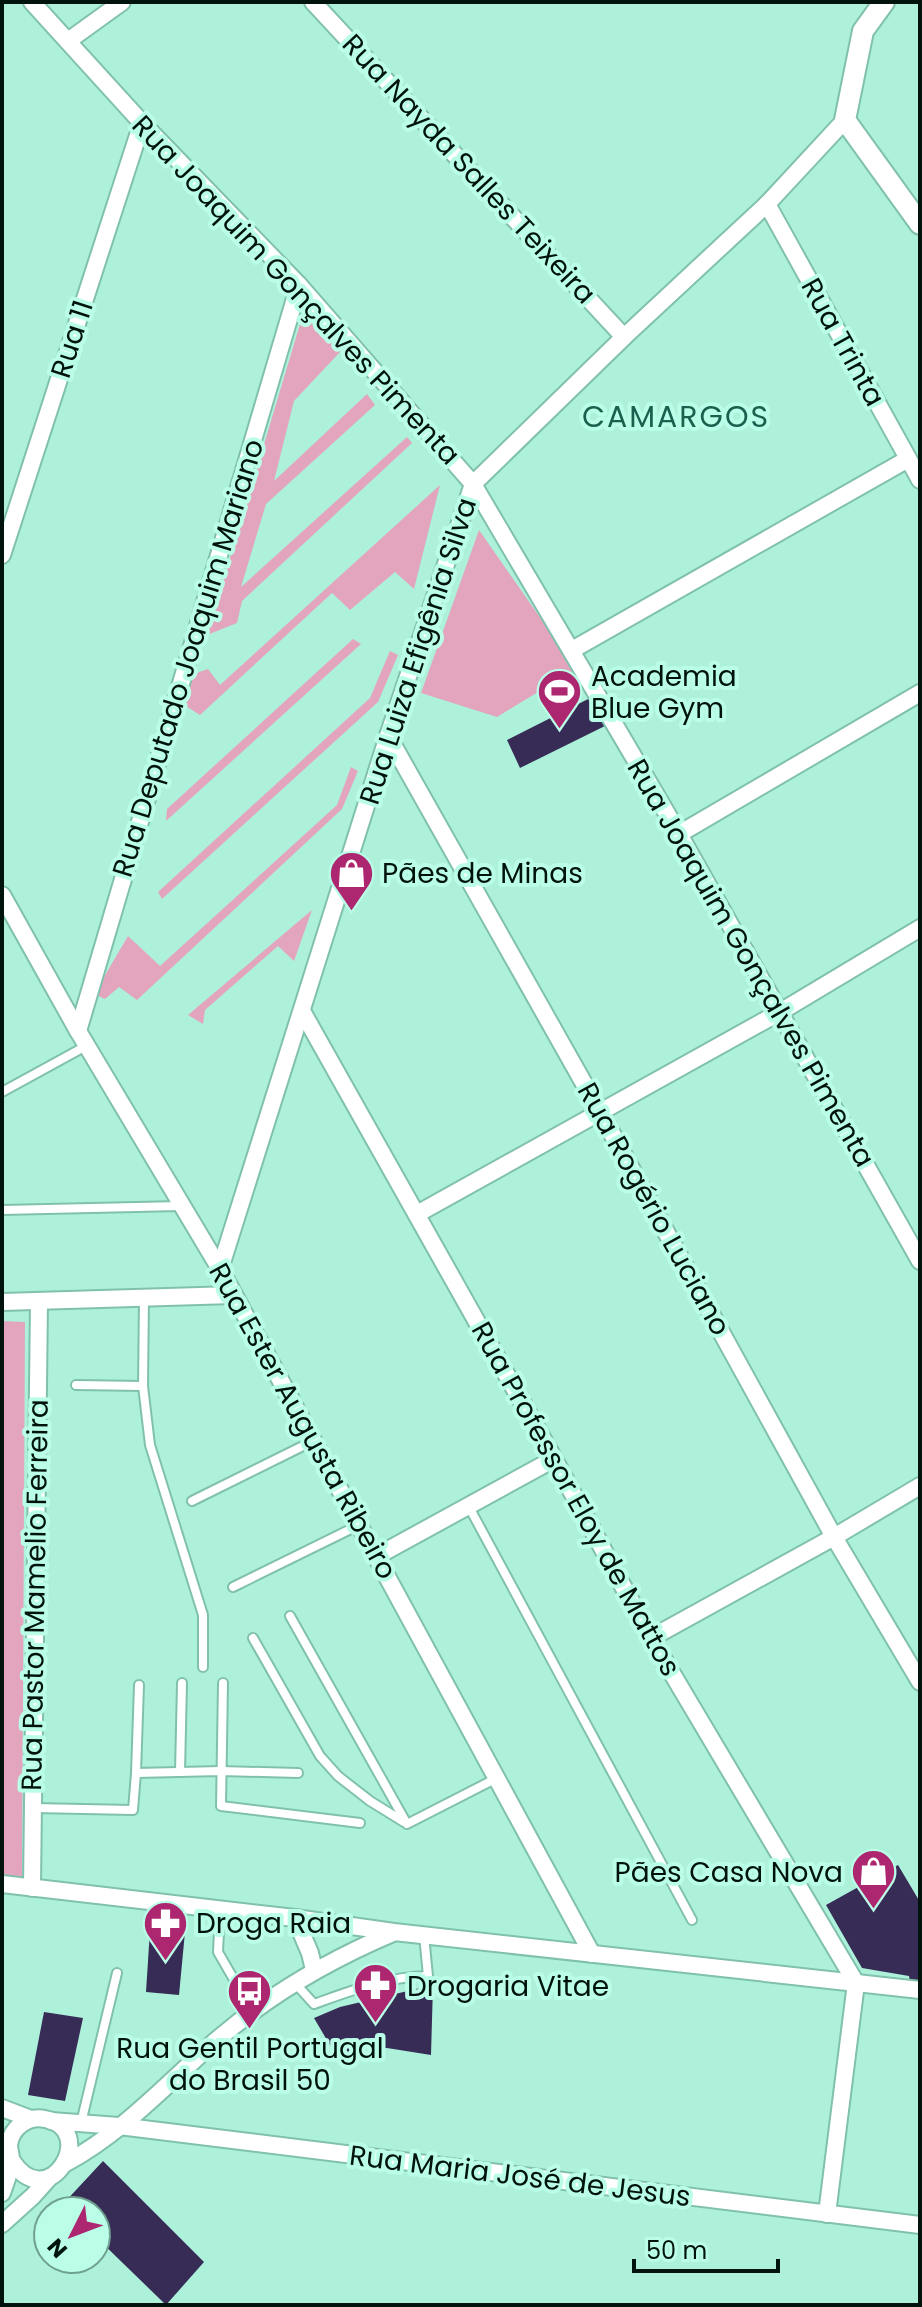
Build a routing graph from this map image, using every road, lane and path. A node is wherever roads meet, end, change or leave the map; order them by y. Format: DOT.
graph roads {
  1 [pos="32,2"];
  2 [pos="122,2"];
  3 [pos="313,2"];
  4 [pos="884,2"];
  5 [pos="68,41"];
  6 [pos="845,120"];
  7 [pos="142,123"];
  8 [pos="767,204"];
  9 [pos="920,224"];
  10 [pos="299,285"];
  11 [pos="624,337"];
  12 [pos="908,459"];
  13 [pos="920,480"];
  14 [pos="473,484"];
  15 [pos="2,555"];
  16 [pos="572,650"];
  17 [pos="920,693"];
  18 [pos="388,736"];
  19 [pos="679,834"];
  20 [pos="2,895"];
  21 [pos="920,928"];
  22 [pos="302,1011"];
  23 [pos="780,1012"];
  24 [pos="82,1038"];
  25 [pos="2,1092"];
  26 [pos="600,1112"];
  27 [pos="183,1206"];
  28 [pos="2,1210"];
  29 [pos="417,1214"];
  30 [pos="920,1261"];
  31 [pos="220,1269"];
  32 [pos="233,1295"];
  33 [pos="144,1298"];
  34 [pos="2,1302"];
  35 [pos="39,1302"];
  36 [pos="76,1385"];
  37 [pos="143,1386"];
  38 [pos="313,1441"];
  39 [pos="554,1459"];
  40 [pos="920,1486"];
  41 [pos="192,1501"];
  42 [pos="468,1506"];
  43 [pos="359,1524"];
  44 [pos="834,1537"];
  45 [pos="377,1556"];
  46 [pos="233,1587"];
  47 [pos="290,1616"];
  48 [pos="253,1638"];
  49 [pos="651,1638"];
  50 [pos="203,1667"];
  51 [pos="920,1682"];
  52 [pos="182,1683"];
  53 [pos="223,1683"];
  54 [pos="139,1685"];
  55 [pos="221,1771"];
  56 [pos="180,1772"];
  57 [pos="136,1773"];
  58 [pos="298,1773"];
  59 [pos="497,1778"];
  60 [pos="33,1808"];
  61 [pos="360,1823"];
  62 [pos="407,1824"];
  63 [pos="2,1884"];
  64 [pos="32,1888"];
  65 [pos="220,1910"];
  66 [pos="295,1918"];
  67 [pos="692,1920"];
  68 [pos="394,1932"];
  69 [pos="424,1935"];
  70 [pos="592,1954"];
  71 [pos="314,1970"];
  72 [pos="117,1973"];
  73 [pos="294,1982"];
  74 [pos="856,1983"];
  75 [pos="920,1990"];
  76 [pos="252,2011"];
  77 [pos="2,2108"];
  78 [pos="31,2119"];
  79 [pos="51,2121"];
  80 [pos="81,2123"];
  81 [pos="119,2126"];
  82 [pos="7,2147"];
  83 [pos="66,2163"];
  84 [pos="50,2177"];
  85 [pos="2,2193"];
  86 [pos="827,2214"];
  87 [pos="2,2224"];
  88 [pos="920,2225"];
  1 -- 5 [label="street, Rua Joaquim Gonçalves Pimenta"];
  2 -- 5 [label="street"];
  3 -- 11 [label="street, Rua Nayda Salles Teixeira"];
  4 -- 6 [label="street"];
  5 -- 7 [label="street, Rua Joaquim Gonçalves Pimenta"];
  6 -- 8 [label="street, Rua Luiza Efigênia Silva"];
  6 -- 9 [label="street"];
  7 -- 10 [label="street, Rua Joaquim Gonçalves Pimenta"];
  7 -- 15 [label="street, Rua 11"];
  8 -- 11 [label="street, Rua Luiza Efigênia Silva"];
  8 -- 12 [label="street, Rua Trinta"];
  10 -- 14 [label="street, Rua Joaquim Gonçalves Pimenta"];
  10 -- 24 [label="street, Rua Deputado Joaquim Mariano"];
  11 -- 14 [label="street, Rua Luiza Efigênia Silva"];
  12 -- 13 [label="street, Rua Trinta"];
  12 -- 16 [label="street"];
  14 -- 16 [label="street, Rua Joaquim Gonçalves Pimenta"];
  14 -- 18 [label="street, Rua Luiza Efigênia Silva"];
  16 -- 19 [label="street, Rua Joaquim Gonçalves Pimenta"];
  17 -- 19 [label="street"];
  18 -- 22 [label="street, Rua Luiza Efigênia Silva"];
  18 -- 26 [label="street, Rua Rogério Luciano"];
  19 -- 23 [label="street, Rua Joaquim Gonçalves Pimenta"];
  20 -- 24 [label="street, Rua Ester Augusta Ribeiro"];
  21 -- 23 [label="street"];
  22 -- 29 [label="street, Rua Professor Eloy de Mattos"];
  22 -- 31 [label="street, Rua Luiza Efigênia Silva"];
  23 -- 26 [label="street"];
  23 -- 30 [label="street, Rua Joaquim Gonçalves Pimenta"];
  24 -- 25 [label="lane"];
  24 -- 27 [label="street, Rua Ester Augusta Ribeiro"];
  26 -- 29 [label="street"];
  26 -- 44 [label="street, Rua Rogério Luciano"];
  27 -- 28 [label="lane"];
  27 -- 31 [label="street, Rua Ester Augusta Ribeiro"];
  29 -- 39 [label="street, Rua Professor Eloy de Mattos"];
  31 -- 32 [label="street, Rua Ester Augusta Ribeiro"];
  32 -- 33 [label="street"];
  32 -- 38 [label="street, Rua Ester Augusta Ribeiro"];
  33 -- 35 [label="street"];
  33 -- 37 [label="lane"];
  34 -- 35 [label="street"];
  35 -- 60 [label="street, Rua Pastor Mamelio Ferreira"];
  36 -- 37 [label="lane"];
  37 -- 50 [label="lane"];
  38 -- 41 [label="lane"];
  38 -- 43 [label="street, Rua Ester Augusta Ribeiro"];
  39 -- 42 [label="street"];
  39 -- 49 [label="street, Rua Professor Eloy de Mattos"];
  40 -- 44 [label="street"];
  42 -- 45 [label="street"];
  42 -- 67 [label="lane"];
  43 -- 45 [label="street, Rua Ester Augusta Ribeiro"];
  43 -- 46 [label="lane"];
  44 -- 49 [label="street"];
  44 -- 51 [label="street, Rua Rogério Luciano"];
  45 -- 59 [label="street, Rua Ester Augusta Ribeiro"];
  47 -- 62 [label="lane"];
  48 -- 62 [label="lane"];
  49 -- 74 [label="street, Rua Professor Eloy de Mattos"];
  52 -- 56 [label="lane"];
  53 -- 55 [label="lane"];
  54 -- 57 [label="lane"];
  55 -- 56 [label="lane"];
  55 -- 58 [label="lane"];
  55 -- 61 [label="lane"];
  56 -- 57 [label="lane"];
  57 -- 60 [label="lane"];
  59 -- 62 [label="lane"];
  59 -- 70 [label="street, Rua Ester Augusta Ribeiro"];
  60 -- 64 [label="street, Rua Pastor Mamelio Ferreira"];
  63 -- 64 [label="street"];
  64 -- 65 [label="street"];
  65 -- 66 [label="street"];
  65 -- 76 [label="lane"];
  66 -- 68 [label="street"];
  66 -- 71 [label="street"];
  68 -- 69 [label="street"];
  68 -- 71 [label="street"];
  69 -- 70 [label="street"];
  69 -- 73 [label="lane"];
  70 -- 74 [label="street"];
  71 -- 73 [label="street"];
  72 -- 80 [label="lane"];
  73 -- 76 [label="street"];
  74 -- 75 [label="street"];
  74 -- 86 [label="street"];
  76 -- 81 [label="street"];
  77 -- 78 [label="street"];
  78 -- 79 [label="street"];
  78 -- 82 [label="street"];
  79 -- 80 [label="street, Rua Maria José de Jesus"];
  79 -- 83 [label="street"];
  80 -- 81 [label="street, Rua Maria José de Jesus"];
  81 -- 83 [label="street"];
  81 -- 86 [label="street, Rua Maria José de Jesus"];
  82 -- 84 [label="street"];
  82 -- 85 [label="street"];
  83 -- 84 [label="street"];
  84 -- 87 [label="street"];
  86 -- 88 [label="street, Rua Maria José de Jesus"];
}
